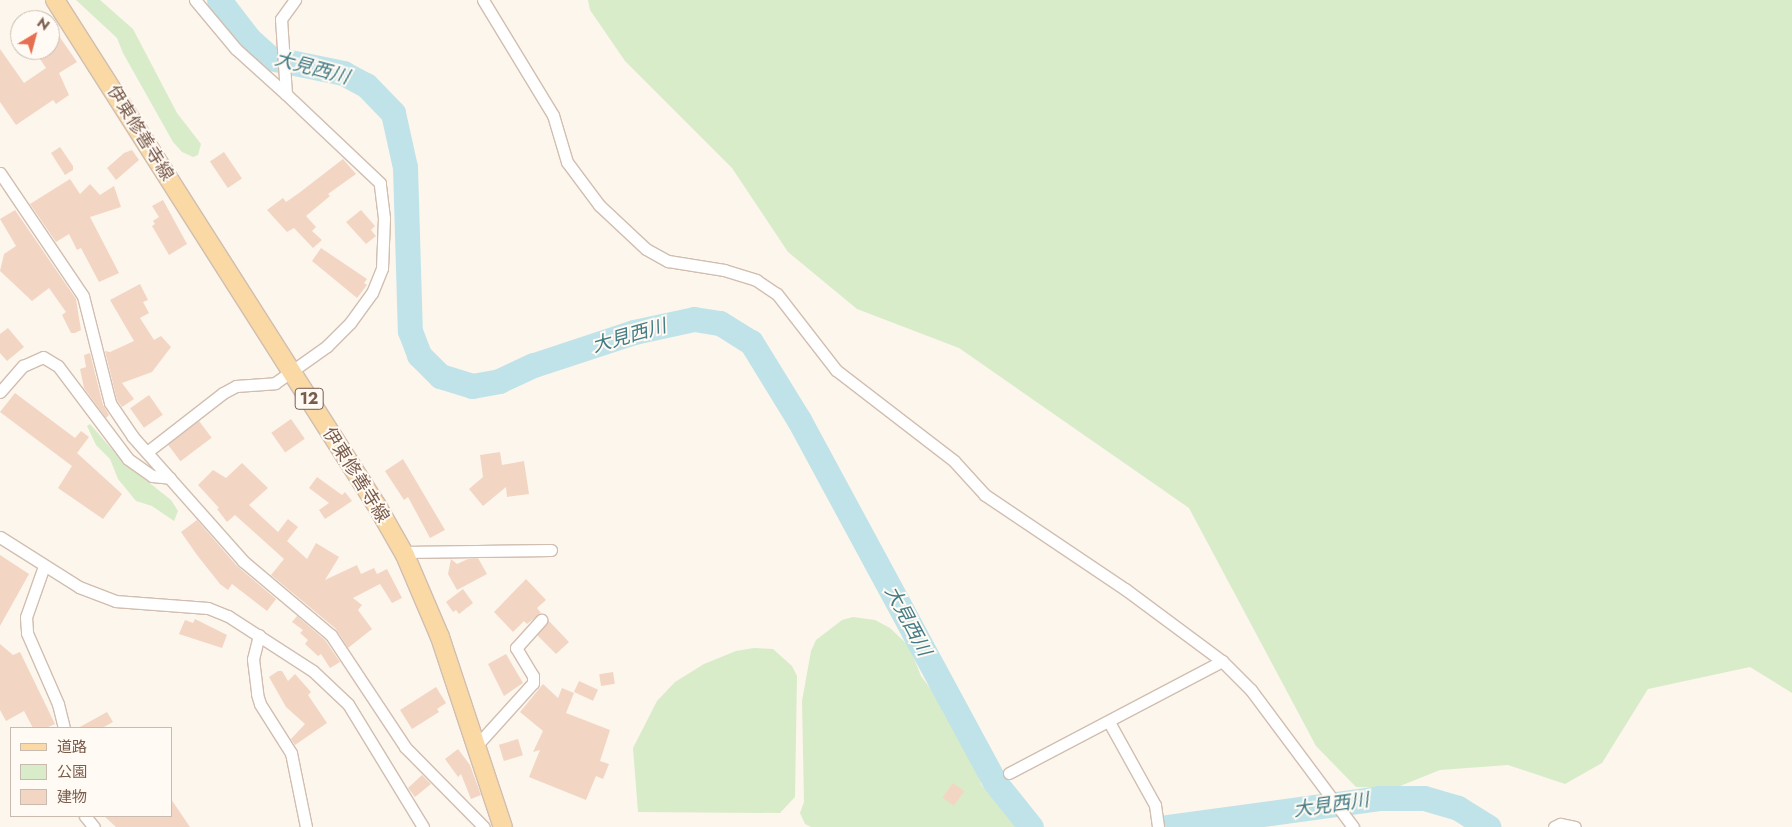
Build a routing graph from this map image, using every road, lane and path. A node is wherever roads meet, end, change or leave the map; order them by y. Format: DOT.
graph roads {
  1 [pos="55,0"];
  2 [pos="195,0"];
  3 [pos="296,0"];
  4 [pos="483,0"];
  5 [pos="286,90"];
  6 [pos="0,173"];
  7 [pos="292,373"];
  8 [pos="0,392"];
  9 [pos="147,452"];
  10 [pos="170,478"];
  11 [pos="0,537"];
  12 [pos="550,550"];
  13 [pos="402,552"];
  14 [pos="44,566"];
  15 [pos="541,620"];
  16 [pos="259,635"];
  17 [pos="1222,661"];
  18 [pos="1109,722"];
  19 [pos="64,727"];
  20 [pos="476,746"];
  21 [pos="1009,773"];
  22 [pos="86,817"];
  23 [pos="94,827"];
  24 [pos="306,827"];
  25 [pos="423,827"];
  26 [pos="484,827"];
  27 [pos="503,827"];
  28 [pos="1158,827"];
  29 [pos="1353,827"];
  30 [pos="1554,827"];
  31 [pos="1575,827"];
  1 -- 7 [label="main road, 伊東修善寺線 / 12"];
  2 -- 5 [label="street"];
  3 -- 5 [label="street"];
  4 -- 17 [label="street"];
  5 -- 7 [label="street"];
  6 -- 9 [label="street"];
  7 -- 9 [label="street"];
  7 -- 13 [label="main road, 伊東修善寺線 / 12"];
  8 -- 10 [label="street"];
  9 -- 10 [label="street"];
  10 -- 26 [label="street"];
  11 -- 14 [label="street"];
  12 -- 13 [label="street"];
  13 -- 20 [label="main road, 伊東修善寺線 / 12"];
  14 -- 16 [label="street"];
  14 -- 19 [label="street"];
  15 -- 20 [label="street"];
  16 -- 24 [label="street"];
  16 -- 25 [label="street"];
  17 -- 18 [label="street"];
  17 -- 29 [label="street"];
  18 -- 21 [label="street"];
  18 -- 28 [label="street"];
  20 -- 27 [label="main road, 伊東修善寺線 / 12"];
  22 -- 23 [label="street"];
  30 -- 31 [label="street"];
}
